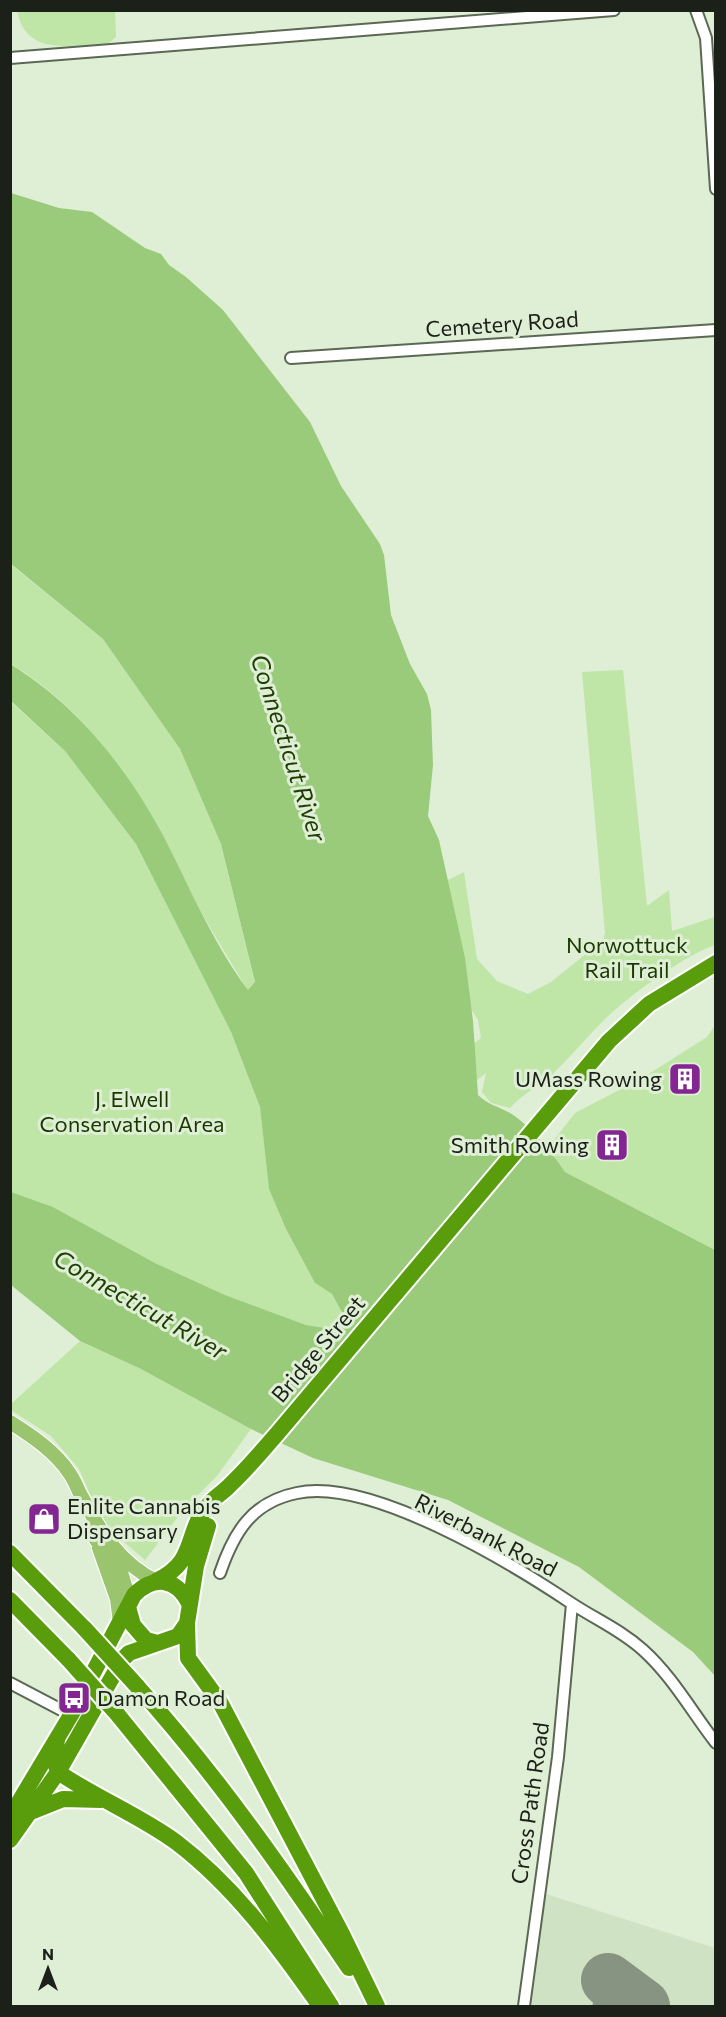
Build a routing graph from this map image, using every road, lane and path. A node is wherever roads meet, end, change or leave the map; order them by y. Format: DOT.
graph roads {
  1 [pos="614,10"];
  2 [pos="696,10"];
  3 [pos="10,58"];
  4 [pos="716,189"];
  5 [pos="716,330"];
  6 [pos="291,358"];
  7 [pos="716,963"];
  8 [pos="10,1422"];
  9 [pos="230,1486"];
  10 [pos="82,1498"];
  11 [pos="96,1540"];
  12 [pos="10,1554"];
  13 [pos="220,1573"];
  14 [pos="156,1581"];
  15 [pos="10,1600"];
  16 [pos="189,1603"];
  17 [pos="129,1604"];
  18 [pos="572,1604"];
  19 [pos="120,1623"];
  20 [pos="187,1623"];
  21 [pos="158,1643"];
  22 [pos="10,1683"];
  23 [pos="70,1715"];
  24 [pos="57,1740"];
  25 [pos="716,1743"];
  26 [pos="58,1772"];
  27 [pos="21,1802"];
  28 [pos="111,1802"];
  29 [pos="10,1817"];
  30 [pos="10,1840"];
  31 [pos="320,2007"];
  32 [pos="331,2007"];
  33 [pos="376,2007"];
  34 [pos="524,2007"];
  1 -- 3 [label="street"];
  2 -- 4 [label="street"];
  5 -- 6 [label="street, Cemetery Road"];
  7 -- 9 [label="highway, Bridge Street"];
  8 -- 10 [label="main road"];
  9 -- 14 [label="highway, Bridge Street"];
  9 -- 16 [label="highway, Bridge Street"];
  10 -- 11 [label="main road"];
  10 -- 14 [label="main road"];
  11 -- 17 [label="main road"];
  11 -- 19 [label="main road"];
  12 -- 33 [label="highway, bridge"];
  13 -- 18 [label="street, Riverbank Road"];
  14 -- 16 [label="highway"];
  14 -- 17 [label="highway"];
  15 -- 32 [label="highway, bridge"];
  16 -- 20 [label="highway"];
  17 -- 19 [label="highway"];
  17 -- 21 [label="highway"];
  18 -- 25 [label="street, Riverbank Road"];
  18 -- 34 [label="street, Cross Path Road"];
  19 -- 23 [label="highway"];
  20 -- 21 [label="highway"];
  20 -- 33 [label="highway"];
  21 -- 26 [label="highway"];
  22 -- 23 [label="street"];
  23 -- 24 [label="highway"];
  24 -- 26 [label="highway"];
  24 -- 27 [label="highway"];
  26 -- 27 [label="highway"];
  26 -- 28 [label="highway"];
  27 -- 28 [label="highway"];
  27 -- 29 [label="highway"];
  27 -- 30 [label="highway"];
  28 -- 31 [label="highway"];
}
